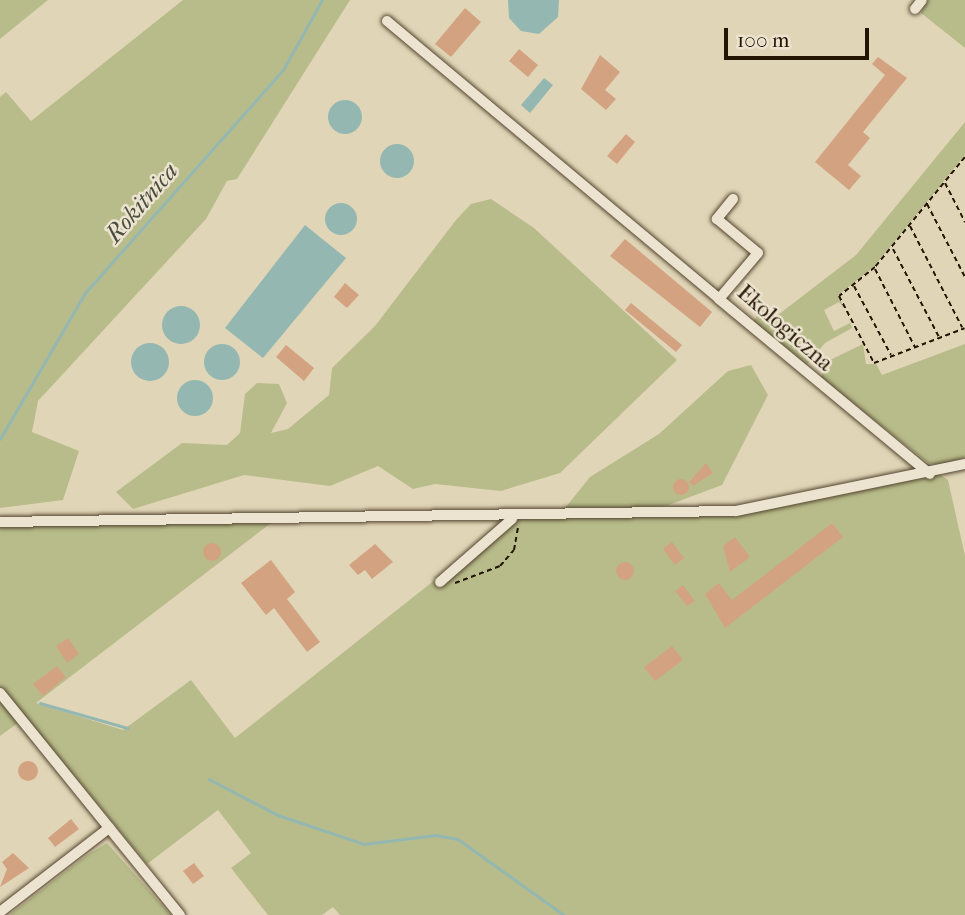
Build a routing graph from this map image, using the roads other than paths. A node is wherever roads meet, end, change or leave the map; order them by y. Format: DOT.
graph roads {
  1 [pos="387,21"];
  2 [pos="733,199"];
  3 [pos="719,299"];
  4 [pos="965,464"];
  5 [pos="930,474"];
  6 [pos="515,519"];
  7 [pos="0,522"];
  8 [pos="440,582"];
  9 [pos="0,693"];
  10 [pos="109,828"];
  11 [pos="0,912"];
  12 [pos="180,915"];
  1 -- 3 [label="street"];
  2 -- 3 [label="street, Ekologiczna"];
  3 -- 5 [label="street, Ekologiczna"];
  4 -- 5 [label="street"];
  5 -- 6 [label="street"];
  6 -- 7 [label="street"];
  6 -- 8 [label="street"];
  9 -- 10 [label="street"];
  10 -- 11 [label="street"];
  10 -- 12 [label="street"];
}
